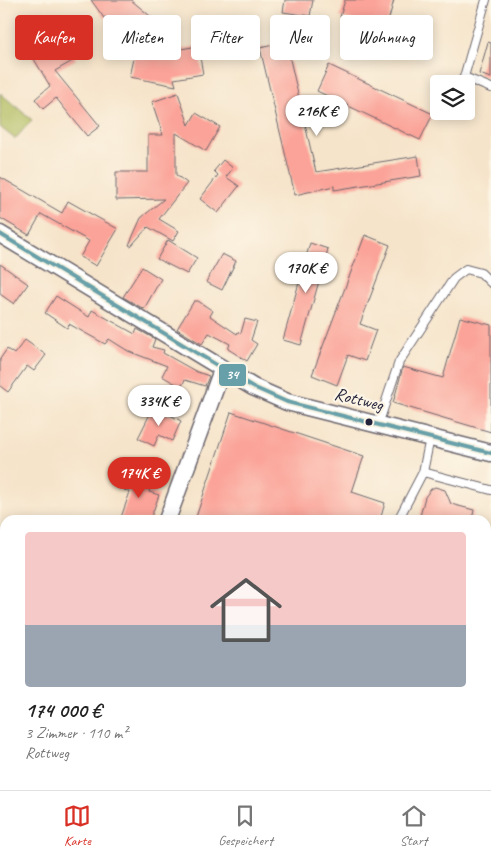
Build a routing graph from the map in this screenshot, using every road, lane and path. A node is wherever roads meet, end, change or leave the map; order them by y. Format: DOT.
graph roads {
  1 [pos="486,0"];
  2 [pos="491,88"];
  3 [pos="0,234"];
  4 [pos="491,284"];
  5 [pos="222,370"];
  6 [pos="378,425"];
  7 [pos="430,438"];
  8 [pos="491,453"];
  9 [pos="423,472"];
  10 [pos="491,490"];
  11 [pos="169,515"];
  12 [pos="401,515"];
  1 -- 2 [label="lane"];
  3 -- 5 [label="street, Rottweg"];
  4 -- 6 [label="lane"];
  5 -- 6 [label="street, Rottweg"];
  5 -- 11 [label="street"];
  6 -- 7 [label="street, Rottweg"];
  7 -- 8 [label="street, Rottweg"];
  7 -- 9 [label="lane"];
  9 -- 10 [label="lane"];
  9 -- 12 [label="lane"];
}
